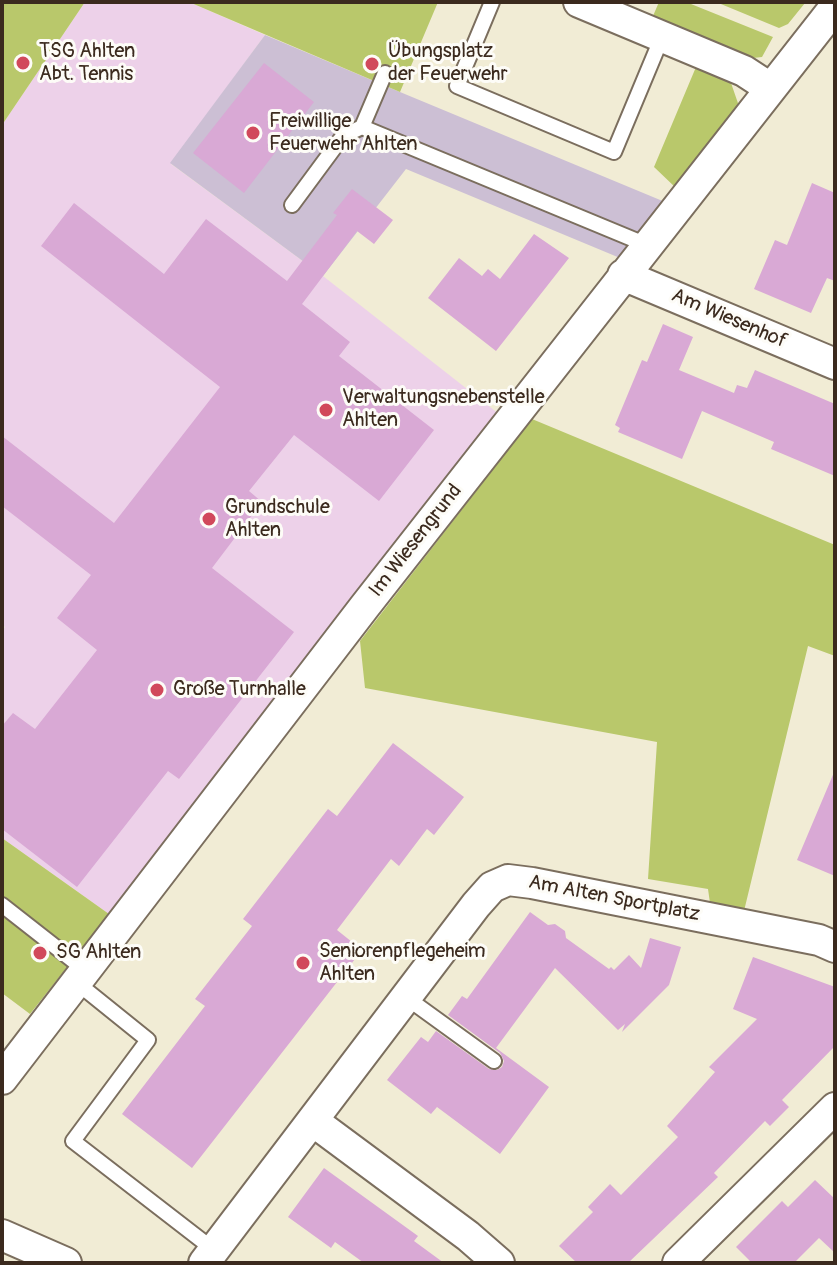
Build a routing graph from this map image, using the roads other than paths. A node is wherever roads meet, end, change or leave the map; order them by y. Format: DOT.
graph roads {
  1 [pos="492,2"];
  2 [pos="579,2"];
  3 [pos="835,7"];
  4 [pos="662,37"];
  5 [pos="824,39"];
  6 [pos="385,73"];
  7 [pos="770,88"];
  8 [pos="362,127"];
  9 [pos="292,205"];
  10 [pos="647,245"];
  11 [pos="623,275"];
  12 [pos="835,364"];
  13 [pos="2,905"];
  14 [pos="835,947"];
  15 [pos="81,976"];
  16 [pos="407,998"];
  17 [pos="494,1061"];
  18 [pos="2,1079"];
  19 [pos="835,1108"];
  20 [pos="313,1121"];
  21 [pos="2,1235"];
  22 [pos="32,1256"];
  23 [pos="209,1257"];
  24 [pos="66,1263"];
  25 [pos="499,1263"];
  26 [pos="678,1263"];
  1 -- 4 [label="lane"];
  2 -- 4 [label="street"];
  3 -- 5 [label="street, Im Wiesengrund"];
  4 -- 7 [label="street"];
  5 -- 7 [label="street, Im Wiesengrund"];
  6 -- 8 [label="lane"];
  7 -- 10 [label="street, Im Wiesengrund"];
  8 -- 9 [label="lane"];
  8 -- 10 [label="lane"];
  10 -- 11 [label="street, Im Wiesengrund"];
  11 -- 12 [label="street, Am Wiesenhof"];
  11 -- 15 [label="street, Im Wiesengrund"];
  13 -- 15 [label="lane"];
  14 -- 16 [label="street, Am Alten Sportplatz"];
  15 -- 18 [label="street, Im Wiesengrund"];
  15 -- 23 [label="lane"];
  16 -- 17 [label="lane"];
  16 -- 20 [label="street, Am Alten Sportplatz"];
  19 -- 26 [label="street"];
  20 -- 23 [label="street, Am Alten Sportplatz"];
  20 -- 25 [label="street"];
  21 -- 22 [label="street"];
  22 -- 24 [label="street"];
}
